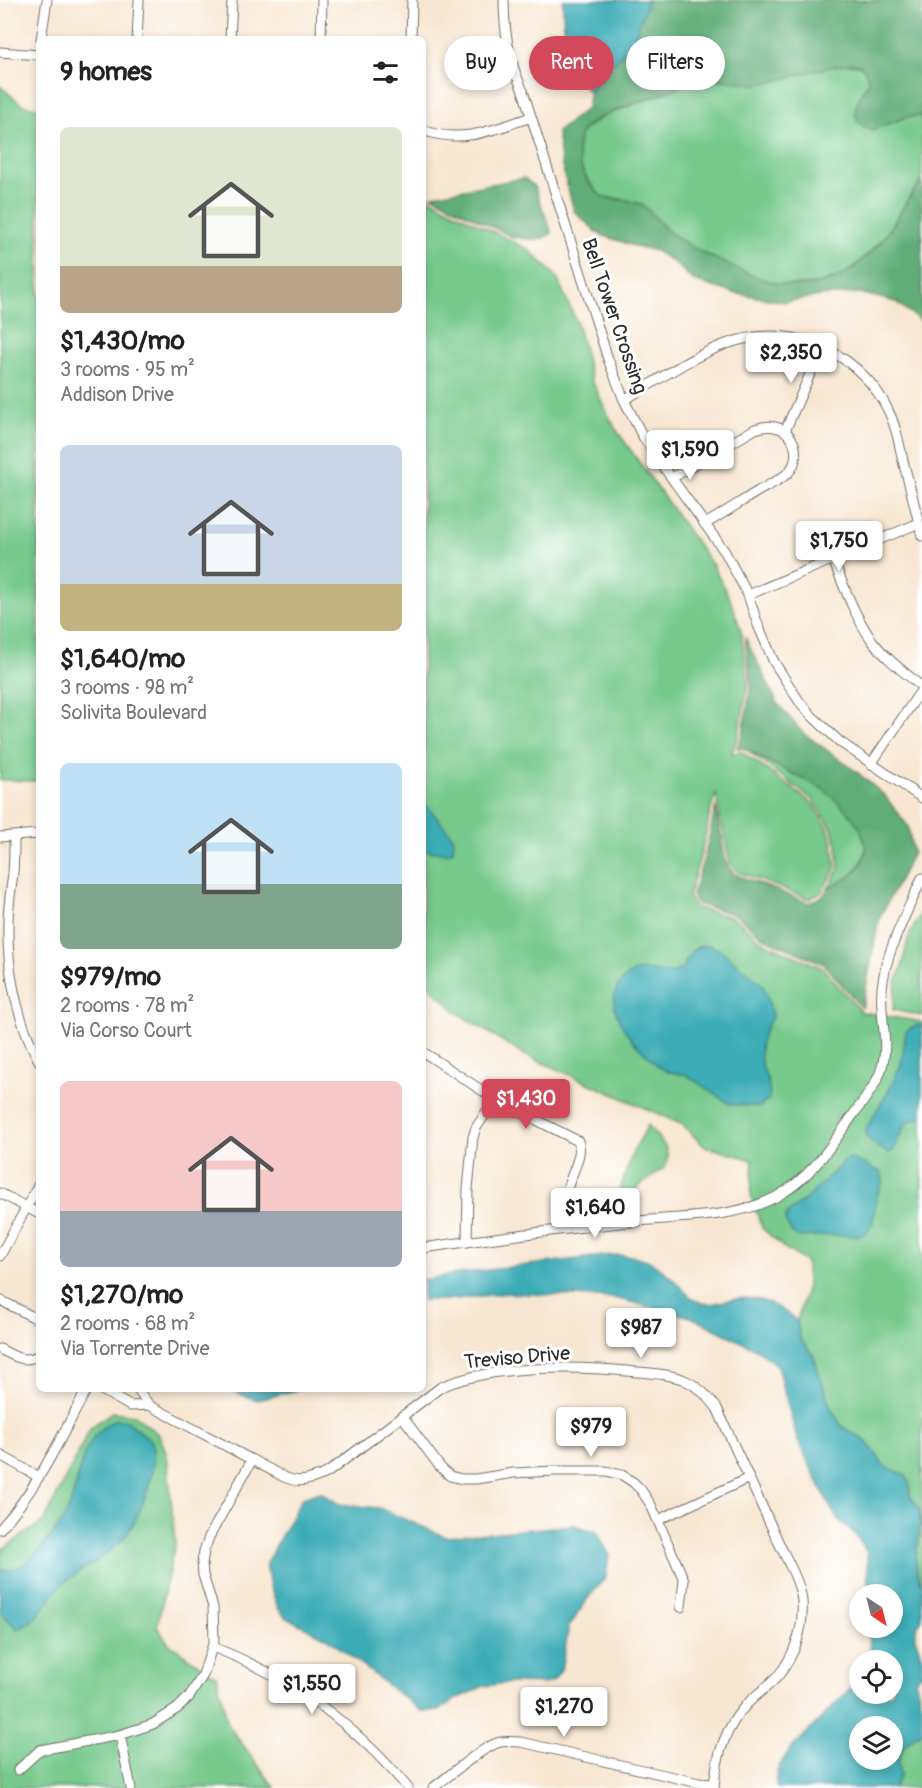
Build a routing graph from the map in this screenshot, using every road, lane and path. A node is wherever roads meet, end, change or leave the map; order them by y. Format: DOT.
graph roads {
  1 [pos="47,0"];
  2 [pos="139,0"];
  3 [pos="232,0"];
  4 [pos="322,0"];
  5 [pos="412,0"];
  6 [pos="504,0"];
  7 [pos="41,36"];
  8 [pos="137,36"];
  9 [pos="230,36"];
  10 [pos="321,36"];
  11 [pos="411,36"];
  12 [pos="0,52"];
  13 [pos="36,55"];
  14 [pos="531,117"];
  15 [pos="426,131"];
  16 [pos="822,347"];
  17 [pos="624,400"];
  18 [pos="785,431"];
  19 [pos="672,478"];
  20 [pos="919,523"];
  21 [pos="705,524"];
  22 [pos="922,536"];
  23 [pos="833,560"];
  24 [pos="748,595"];
  25 [pos="922,688"];
  26 [pos="871,764"];
  27 [pos="922,798"];
  28 [pos="36,834"];
  29 [pos="0,837"];
  30 [pos="14,837"];
  31 [pos="922,878"];
  32 [pos="36,1053"];
  33 [pos="426,1054"];
  34 [pos="495,1099"];
  35 [pos="36,1189"];
  36 [pos="0,1193"];
  37 [pos="26,1207"];
  38 [pos="36,1212"];
  39 [pos="567,1229"];
  40 [pos="467,1242"];
  41 [pos="426,1248"];
  42 [pos="0,1256"];
  43 [pos="0,1300"];
  44 [pos="36,1318"];
  45 [pos="0,1349"];
  46 [pos="36,1357"];
  47 [pos="85,1392"];
  48 [pos="105,1392"];
  49 [pos="139,1392"];
  50 [pos="149,1406"];
  51 [pos="402,1416"];
  52 [pos="0,1455"];
  53 [pos="252,1460"];
  54 [pos="39,1478"];
  55 [pos="749,1478"];
  56 [pos="657,1520"];
  57 [pos="0,1529"];
  58 [pos="681,1607"];
  59 [pos="213,1647"];
  60 [pos="120,1736"];
  61 [pos="18,1770"];
  62 [pos="714,1786"];
  63 [pos="131,1788"];
  64 [pos="408,1788"];
  65 [pos="433,1788"];
  1 -- 7 [label="street"];
  2 -- 8 [label="street"];
  3 -- 9 [label="street"];
  4 -- 10 [label="street"];
  5 -- 11 [label="street"];
  6 -- 14 [label="street, Bell Tower Crossing"];
  12 -- 13 [label="street"];
  14 -- 15 [label="street"];
  14 -- 17 [label="street, Bell Tower Crossing"];
  16 -- 17 [label="street"];
  16 -- 18 [label="street"];
  16 -- 20 [label="street"];
  17 -- 19 [label="street, Bell Tower Crossing"];
  18 -- 19 [label="street"];
  18 -- 21 [label="street"];
  19 -- 21 [label="street, Bell Tower Crossing"];
  20 -- 22 [label="street"];
  20 -- 23 [label="street"];
  21 -- 24 [label="street, Bell Tower Crossing"];
  23 -- 24 [label="street"];
  23 -- 25 [label="street"];
  24 -- 26 [label="street, Bell Tower Crossing"];
  25 -- 26 [label="street"];
  26 -- 27 [label="street, Bell Tower Crossing"];
  28 -- 30 [label="street"];
  29 -- 30 [label="street"];
  30 -- 32 [label="street"];
  31 -- 39 [label="street"];
  33 -- 34 [label="street"];
  34 -- 39 [label="street"];
  34 -- 40 [label="street"];
  35 -- 37 [label="street"];
  36 -- 37 [label="street"];
  37 -- 38 [label="street"];
  37 -- 42 [label="street"];
  39 -- 40 [label="street"];
  40 -- 41 [label="street"];
  43 -- 44 [label="street"];
  45 -- 46 [label="street"];
  47 -- 54 [label="street"];
  48 -- 50 [label="street, Treviso Drive"];
  49 -- 50 [label="street, Treviso Drive"];
  50 -- 53 [label="street, Treviso Drive"];
  51 -- 53 [label="street, Treviso Drive"];
  51 -- 55 [label="street, Treviso Drive"];
  51 -- 56 [label="street"];
  52 -- 54 [label="street"];
  53 -- 59 [label="street"];
  54 -- 57 [label="street"];
  55 -- 56 [label="street"];
  55 -- 62 [label="street, Treviso Drive"];
  56 -- 58 [label="street"];
  59 -- 60 [label="street"];
  59 -- 64 [label="street"];
  60 -- 61 [label="street"];
  60 -- 63 [label="street"];
  62 -- 65 [label="street"];
}
